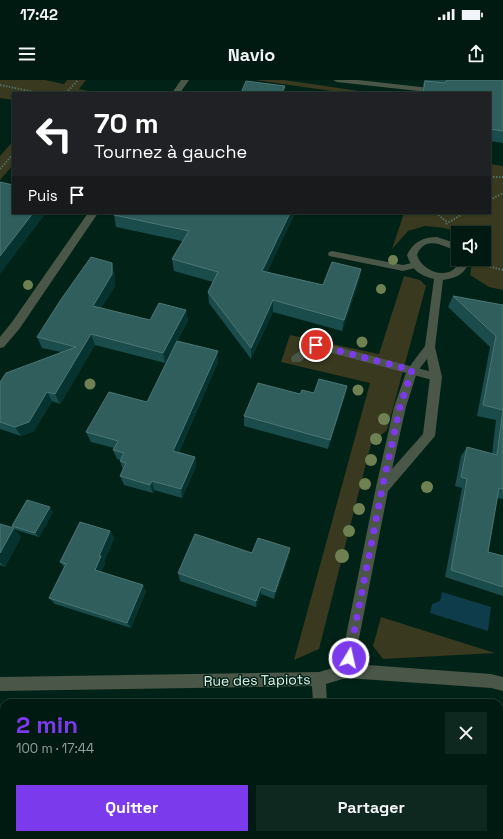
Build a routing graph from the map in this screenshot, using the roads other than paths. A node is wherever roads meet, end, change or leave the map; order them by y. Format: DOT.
graph roads {
  1 [pos="185,80"];
  2 [pos="337,80"];
  3 [pos="177,92"];
  4 [pos="439,92"];
  5 [pos="92,214"];
  6 [pos="451,244"];
  7 [pos="332,254"];
  8 [pos="416,265"];
  9 [pos="465,266"];
  10 [pos="439,276"];
  11 [pos="0,344"];
  12 [pos="430,347"];
  13 [pos="296,359"];
  14 [pos="412,370"];
  15 [pos="436,376"];
  16 [pos="382,489"];
  17 [pos="346,671"];
  18 [pos="319,679"];
  19 [pos="3,683"];
  20 [pos="503,684"];
  21 [pos="320,699"];
  1 -- 3 [label="street"];
  2 -- 4 [label="street"];
  5 -- 11 [label="street"];
  6 -- 8 [label="street"];
  7 -- 8 [label="lane"];
  8 -- 10 [label="street"];
  9 -- 10 [label="street"];
  10 -- 12 [label="street"];
  12 -- 14 [label="street"];
  12 -- 15 [label="street"];
  13 -- 14 [label="lane"];
  14 -- 15 [label="lane"];
  14 -- 16 [label="street"];
  15 -- 16 [label="street"];
  16 -- 17 [label="street"];
  17 -- 18 [label="street, Rue des Tapiots"];
  17 -- 20 [label="street, Rue des Tapiots"];
  18 -- 19 [label="street, Rue des Tapiots"];
  18 -- 21 [label="street"];
}
